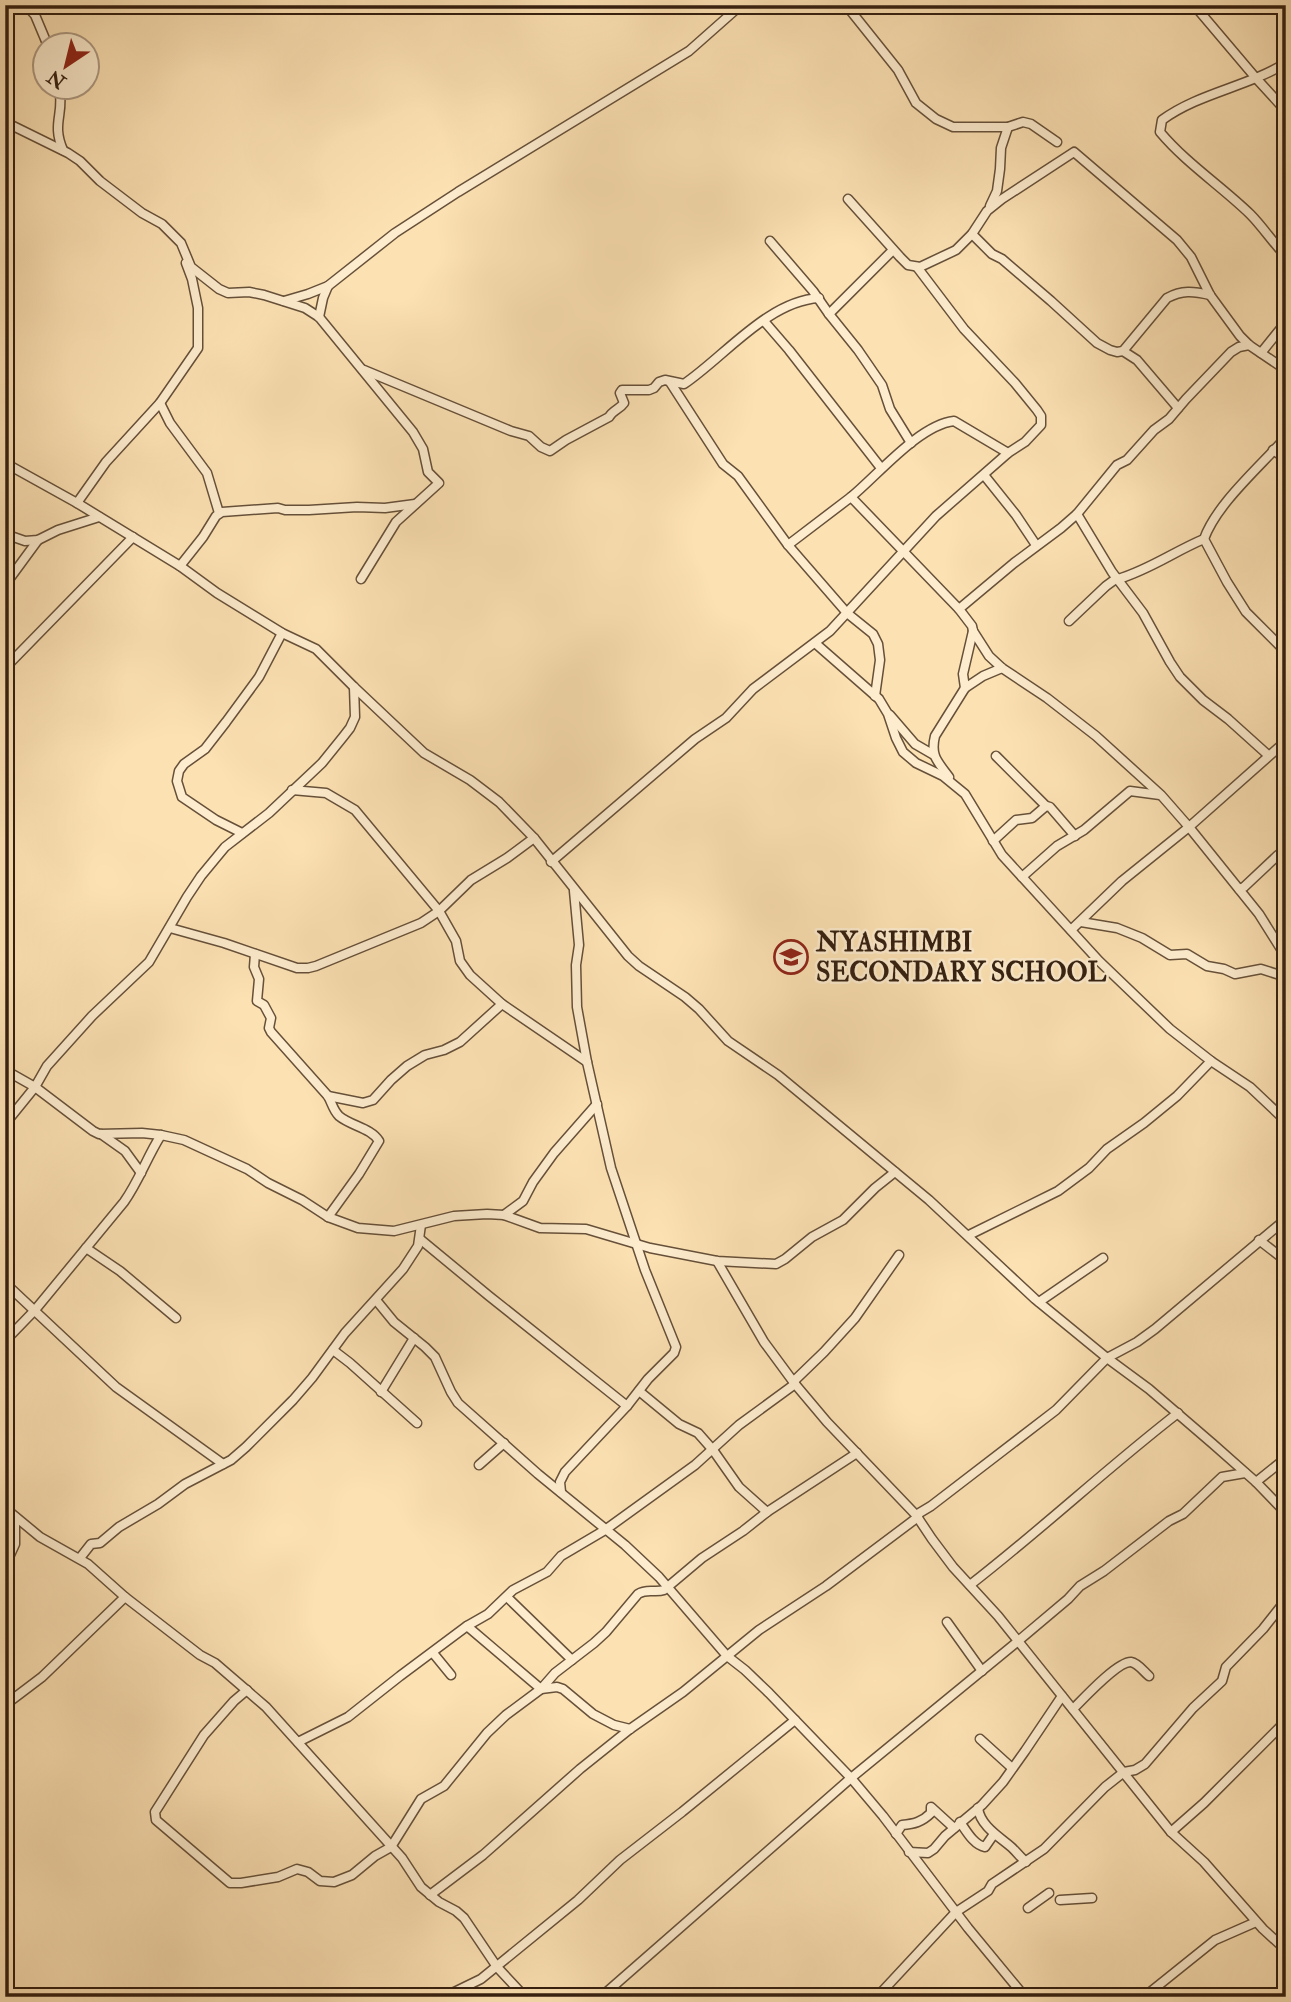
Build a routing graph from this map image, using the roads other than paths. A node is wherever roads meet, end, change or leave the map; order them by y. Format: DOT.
graph roads {
  1 [pos="26,5"];
  2 [pos="741,5"];
  3 [pos="846,5"];
  4 [pos="1194,5"];
  5 [pos="42,32"];
  6 [pos="1286,63"];
  7 [pos="1255,77"];
  8 [pos="61,102"];
  9 [pos="1286,111"];
  10 [pos="5,122"];
  11 [pos="1008,127"];
  12 [pos="1057,142"];
  13 [pos="63,150"];
  14 [pos="848,199"];
  15 [pos="987,211"];
  16 [pos="972,234"];
  17 [pos="178,240"];
  18 [pos="770,242"];
  19 [pos="894,250"];
  20 [pos="1286,256"];
  21 [pos="917,267"];
  22 [pos="328,286"];
  23 [pos="1210,295"];
  24 [pos="818,298"];
  25 [pos="284,301"];
  26 [pos="828,314"];
  27 [pos="319,317"];
  28 [pos="764,321"];
  29 [pos="1286,322"];
  30 [pos="1249,345"];
  31 [pos="1123,351"];
  32 [pos="1261,353"];
  33 [pos="361,369"];
  34 [pos="1286,370"];
  35 [pos="670,382"];
  36 [pos="160,402"];
  37 [pos="1178,408"];
  38 [pos="1286,437"];
  39 [pos="911,443"];
  40 [pos="1273,450"];
  41 [pos="1008,453"];
  42 [pos="1286,459"];
  43 [pos="5,463"];
  44 [pos="881,468"];
  45 [pos="984,475"];
  46 [pos="851,497"];
  47 [pos="77,503"];
  48 [pos="417,503"];
  49 [pos="219,513"];
  50 [pos="1077,514"];
  51 [pos="99,517"];
  52 [pos="5,534"];
  53 [pos="132,537"];
  54 [pos="1205,539"];
  55 [pos="38,540"];
  56 [pos="788,545"];
  57 [pos="1036,545"];
  58 [pos="904,550"];
  59 [pos="180,566"];
  60 [pos="1118,578"];
  61 [pos="361,579"];
  62 [pos="5,585"];
  63 [pos="959,609"];
  64 [pos="847,613"];
  65 [pos="1069,621"];
  66 [pos="973,631"];
  67 [pos="282,633"];
  68 [pos="815,643"];
  69 [pos="1286,652"];
  70 [pos="5,668"];
  71 [pos="1002,668"];
  72 [pos="354,687"];
  73 [pos="965,688"];
  74 [pos="875,696"];
  75 [pos="888,714"];
  76 [pos="1286,741"];
  77 [pos="934,755"];
  78 [pos="1268,755"];
  79 [pos="996,756"];
  80 [pos="952,783"];
  81 [pos="292,790"];
  82 [pos="1161,795"];
  83 [pos="1046,806"];
  84 [pos="1189,827"];
  85 [pos="242,833"];
  86 [pos="1076,836"];
  87 [pos="534,838"];
  88 [pos="993,841"];
  89 [pos="1286,855"];
  90 [pos="551,862"];
  91 [pos="1022,877"];
  92 [pos="574,889"];
  93 [pos="1239,889"];
  94 [pos="439,911"];
  95 [pos="1081,922"];
  96 [pos="170,928"];
  97 [pos="1071,930"];
  98 [pos="255,954"];
  99 [pos="1286,957"];
  100 [pos="1286,976"];
  101 [pos="502,1003"];
  102 [pos="1211,1061"];
  103 [pos="587,1062"];
  104 [pos="5,1070"];
  105 [pos="35,1087"];
  106 [pos="328,1096"];
  107 [pos="597,1104"];
  108 [pos="1286,1121"];
  109 [pos="5,1124"];
  110 [pos="99,1133"];
  111 [pos="162,1135"];
  112 [pos="895,1172"];
  113 [pos="141,1173"];
  114 [pos="504,1215"];
  115 [pos="328,1217"];
  116 [pos="1286,1219"];
  117 [pos="421,1225"];
  118 [pos="969,1235"];
  119 [pos="420,1239"];
  120 [pos="1259,1240"];
  121 [pos="636,1244"];
  122 [pos="86,1248"];
  123 [pos="899,1255"];
  124 [pos="1104,1258"];
  125 [pos="717,1261"];
  126 [pos="1286,1261"];
  127 [pos="5,1283"];
  128 [pos="376,1300"];
  129 [pos="1039,1302"];
  130 [pos="35,1310"];
  131 [pos="176,1318"];
  132 [pos="414,1338"];
  133 [pos="5,1341"];
  134 [pos="333,1350"];
  135 [pos="1107,1358"];
  136 [pos="794,1383"];
  137 [pos="639,1391"];
  138 [pos="381,1392"];
  139 [pos="627,1406"];
  140 [pos="1178,1413"];
  141 [pos="417,1423"];
  142 [pos="504,1443"];
  143 [pos="713,1450"];
  144 [pos="857,1453"];
  145 [pos="1286,1458"];
  146 [pos="223,1464"];
  147 [pos="479,1465"];
  148 [pos="1245,1473"];
  149 [pos="1256,1482"];
  150 [pos="561,1492"];
  151 [pos="5,1508"];
  152 [pos="767,1512"];
  153 [pos="1286,1513"];
  154 [pos="917,1516"];
  155 [pos="15,1517"];
  156 [pos="605,1530"];
  157 [pos="80,1558"];
  158 [pos="5,1566"];
  159 [pos="970,1585"];
  160 [pos="667,1587"];
  161 [pos="125,1597"];
  162 [pos="507,1597"];
  163 [pos="1286,1600"];
  164 [pos="947,1622"];
  165 [pos="467,1626"];
  166 [pos="1017,1643"];
  167 [pos="433,1653"];
  168 [pos="727,1657"];
  169 [pos="572,1660"];
  170 [pos="982,1671"];
  171 [pos="451,1675"];
  172 [pos="1149,1676"];
  173 [pos="541,1689"];
  174 [pos="247,1690"];
  175 [pos="1062,1696"];
  176 [pos="5,1705"];
  177 [pos="1073,1709"];
  178 [pos="795,1720"];
  179 [pos="1286,1721"];
  180 [pos="630,1729"];
  181 [pos="980,1739"];
  182 [pos="298,1742"];
  183 [pos="1013,1768"];
  184 [pos="1124,1772"];
  185 [pos="851,1778"];
  186 [pos="978,1808"];
  187 [pos="957,1825"];
  188 [pos="1171,1832"];
  189 [pos="896,1834"];
  190 [pos="994,1834"];
  191 [pos="391,1847"];
  192 [pos="909,1852"];
  193 [pos="1026,1862"];
  194 [pos="1049,1893"];
  195 [pos="430,1895"];
  196 [pos="1092,1898"];
  197 [pos="1060,1900"];
  198 [pos="1028,1908"];
  199 [pos="956,1912"];
  200 [pos="1256,1922"];
  201 [pos="1286,1950"];
  202 [pos="497,1967"];
  203 [pos="444,1997"];
  204 [pos="525,1997"];
  205 [pos="601,1997"];
  206 [pos="877,1997"];
  207 [pos="1025,1997"];
  208 [pos="1144,1997"];
  1 -- 5 [label="street"];
  2 -- 22 [label="street"];
  3 -- 11 [label="street"];
  4 -- 7 [label="street"];
  6 -- 7 [label="street"];
  7 -- 9 [label="street"];
  7 -- 20 [label="street"];
  8 -- 13 [label="street"];
  10 -- 13 [label="street"];
  11 -- 12 [label="street"];
  11 -- 15 [label="street"];
  13 -- 17 [label="street"];
  14 -- 19 [label="street"];
  15 -- 16 [label="street"];
  15 -- 23 [label="street"];
  16 -- 21 [label="street"];
  16 -- 31 [label="street"];
  17 -- 25 [label="street"];
  17 -- 36 [label="street"];
  18 -- 24 [label="street"];
  19 -- 21 [label="street"];
  19 -- 26 [label="street"];
  21 -- 41 [label="street"];
  22 -- 25 [label="street"];
  22 -- 27 [label="street"];
  23 -- 30 [label="street"];
  23 -- 31 [label="street"];
  24 -- 26 [label="street"];
  24 -- 28 [label="street"];
  25 -- 27 [label="street"];
  26 -- 39 [label="street"];
  27 -- 33 [label="street"];
  28 -- 35 [label="street"];
  28 -- 44 [label="street"];
  29 -- 32 [label="street"];
  30 -- 32 [label="street"];
  30 -- 37 [label="street"];
  31 -- 37 [label="street"];
  32 -- 34 [label="street"];
  33 -- 35 [label="street"];
  33 -- 48 [label="street"];
  35 -- 56 [label="street"];
  36 -- 47 [label="street"];
  36 -- 49 [label="street"];
  37 -- 50 [label="street"];
  38 -- 40 [label="street"];
  39 -- 41 [label="street"];
  39 -- 44 [label="street"];
  40 -- 42 [label="street"];
  40 -- 54 [label="street"];
  41 -- 45 [label="street"];
  43 -- 47 [label="street"];
  44 -- 46 [label="street"];
  45 -- 57 [label="street"];
  45 -- 58 [label="street"];
  46 -- 56 [label="street"];
  46 -- 58 [label="street"];
  47 -- 51 [label="street"];
  48 -- 49 [label="street"];
  48 -- 61 [label="street"];
  49 -- 59 [label="street"];
  50 -- 57 [label="street"];
  50 -- 60 [label="street"];
  51 -- 53 [label="street"];
  51 -- 55 [label="street"];
  52 -- 55 [label="street"];
  53 -- 59 [label="street"];
  53 -- 70 [label="street"];
  54 -- 60 [label="street"];
  54 -- 69 [label="street"];
  55 -- 62 [label="street"];
  56 -- 64 [label="street"];
  57 -- 63 [label="street"];
  58 -- 63 [label="street"];
  58 -- 64 [label="street"];
  59 -- 67 [label="street"];
  60 -- 65 [label="street"];
  60 -- 78 [label="street"];
  63 -- 66 [label="street"];
  64 -- 68 [label="street"];
  64 -- 74 [label="street"];
  66 -- 71 [label="street"];
  66 -- 73 [label="street"];
  67 -- 72 [label="street"];
  67 -- 85 [label="street"];
  68 -- 74 [label="street"];
  68 -- 90 [label="street"];
  71 -- 73 [label="street"];
  71 -- 82 [label="street"];
  72 -- 81 [label="street"];
  72 -- 87 [label="street"];
  73 -- 77 [label="street"];
  74 -- 75 [label="street"];
  75 -- 77 [label="street"];
  75 -- 80 [label="street"];
  76 -- 78 [label="street"];
  77 -- 80 [label="street"];
  78 -- 84 [label="street"];
  79 -- 83 [label="street"];
  80 -- 88 [label="street"];
  81 -- 85 [label="street"];
  81 -- 94 [label="street"];
  82 -- 84 [label="street"];
  82 -- 86 [label="street"];
  83 -- 86 [label="street"];
  83 -- 88 [label="street"];
  84 -- 93 [label="street"];
  84 -- 95 [label="street"];
  85 -- 96 [label="street"];
  86 -- 91 [label="street"];
  87 -- 90 [label="street"];
  87 -- 94 [label="street"];
  88 -- 91 [label="street"];
  89 -- 93 [label="street"];
  90 -- 92 [label="street"];
  91 -- 97 [label="street"];
  92 -- 103 [label="street"];
  92 -- 112 [label="street"];
  93 -- 99 [label="street"];
  94 -- 98 [label="street"];
  94 -- 101 [label="street"];
  95 -- 97 [label="street"];
  95 -- 100 [label="street"];
  96 -- 98 [label="street"];
  96 -- 105 [label="street"];
  97 -- 102 [label="street"];
  98 -- 106 [label="street"];
  101 -- 103 [label="street"];
  101 -- 106 [label="street"];
  102 -- 108 [label="street"];
  102 -- 118 [label="street"];
  103 -- 107 [label="street"];
  104 -- 105 [label="street"];
  105 -- 109 [label="street"];
  105 -- 110 [label="street"];
  106 -- 115 [label="street"];
  107 -- 114 [label="street"];
  107 -- 121 [label="street"];
  110 -- 111 [label="street"];
  110 -- 113 [label="street"];
  111 -- 113 [label="street"];
  111 -- 115 [label="street"];
  112 -- 118 [label="street"];
  112 -- 125 [label="street"];
  113 -- 122 [label="street"];
  114 -- 117 [label="street"];
  114 -- 121 [label="street"];
  115 -- 117 [label="street"];
  116 -- 120 [label="street"];
  117 -- 119 [label="street"];
  118 -- 129 [label="street"];
  119 -- 128 [label="street"];
  119 -- 139 [label="street"];
  120 -- 126 [label="street"];
  120 -- 135 [label="street"];
  121 -- 125 [label="street"];
  121 -- 137 [label="street"];
  122 -- 130 [label="street"];
  122 -- 131 [label="street"];
  123 -- 136 [label="street"];
  124 -- 129 [label="street"];
  125 -- 136 [label="street"];
  127 -- 130 [label="street"];
  128 -- 132 [label="street"];
  128 -- 134 [label="street"];
  129 -- 135 [label="street"];
  130 -- 133 [label="street"];
  130 -- 146 [label="street"];
  132 -- 138 [label="street"];
  132 -- 142 [label="street"];
  134 -- 138 [label="street"];
  134 -- 146 [label="street"];
  135 -- 140 [label="street"];
  135 -- 154 [label="street"];
  136 -- 143 [label="street"];
  136 -- 144 [label="street"];
  137 -- 139 [label="street"];
  137 -- 143 [label="street"];
  138 -- 141 [label="street"];
  139 -- 150 [label="street"];
  140 -- 148 [label="street"];
  140 -- 159 [label="street"];
  142 -- 147 [label="street"];
  142 -- 150 [label="street"];
  143 -- 152 [label="street"];
  143 -- 156 [label="street"];
  144 -- 152 [label="street"];
  144 -- 154 [label="street"];
  145 -- 149 [label="street"];
  146 -- 157 [label="street"];
  148 -- 149 [label="street"];
  148 -- 166 [label="street"];
  149 -- 153 [label="street"];
  150 -- 156 [label="street"];
  151 -- 155 [label="street"];
  152 -- 160 [label="street"];
  154 -- 159 [label="street"];
  154 -- 168 [label="street"];
  155 -- 157 [label="street"];
  155 -- 158 [label="street"];
  156 -- 160 [label="street"];
  156 -- 162 [label="street"];
  157 -- 161 [label="street"];
  159 -- 166 [label="street"];
  160 -- 168 [label="street"];
  160 -- 169 [label="street"];
  161 -- 174 [label="street"];
  161 -- 176 [label="street"];
  162 -- 165 [label="street"];
  162 -- 169 [label="street"];
  163 -- 184 [label="street"];
  164 -- 170 [label="street"];
  165 -- 167 [label="street"];
  165 -- 173 [label="street"];
  166 -- 170 [label="street"];
  166 -- 175 [label="street"];
  167 -- 171 [label="street"];
  167 -- 182 [label="street"];
  168 -- 178 [label="street"];
  168 -- 180 [label="street"];
  169 -- 173 [label="street"];
  170 -- 185 [label="street"];
  172 -- 177 [label="street"];
  173 -- 180 [label="street"];
  173 -- 191 [label="street"];
  174 -- 182 [label="street"];
  174 -- 191 [label="street"];
  175 -- 177 [label="street"];
  175 -- 183 [label="street"];
  177 -- 184 [label="street"];
  178 -- 185 [label="street"];
  178 -- 202 [label="street"];
  179 -- 188 [label="street"];
  180 -- 195 [label="street"];
  181 -- 183 [label="street"];
  182 -- 191 [label="street"];
  183 -- 186 [label="street"];
  184 -- 188 [label="street"];
  184 -- 193 [label="street"];
  185 -- 189 [label="street"];
  185 -- 205 [label="street"];
  186 -- 187 [label="street"];
  186 -- 190 [label="street"];
  187 -- 189 [label="street"];
  187 -- 190 [label="street"];
  187 -- 192 [label="street"];
  188 -- 200 [label="street"];
  189 -- 192 [label="street"];
  190 -- 193 [label="street"];
  191 -- 195 [label="street"];
  192 -- 199 [label="street"];
  193 -- 199 [label="street"];
  194 -- 198 [label="street"];
  195 -- 202 [label="street"];
  196 -- 197 [label="street"];
  199 -- 206 [label="street"];
  199 -- 207 [label="street"];
  200 -- 201 [label="street"];
  200 -- 208 [label="street"];
  202 -- 203 [label="street"];
  202 -- 204 [label="street"];
}
